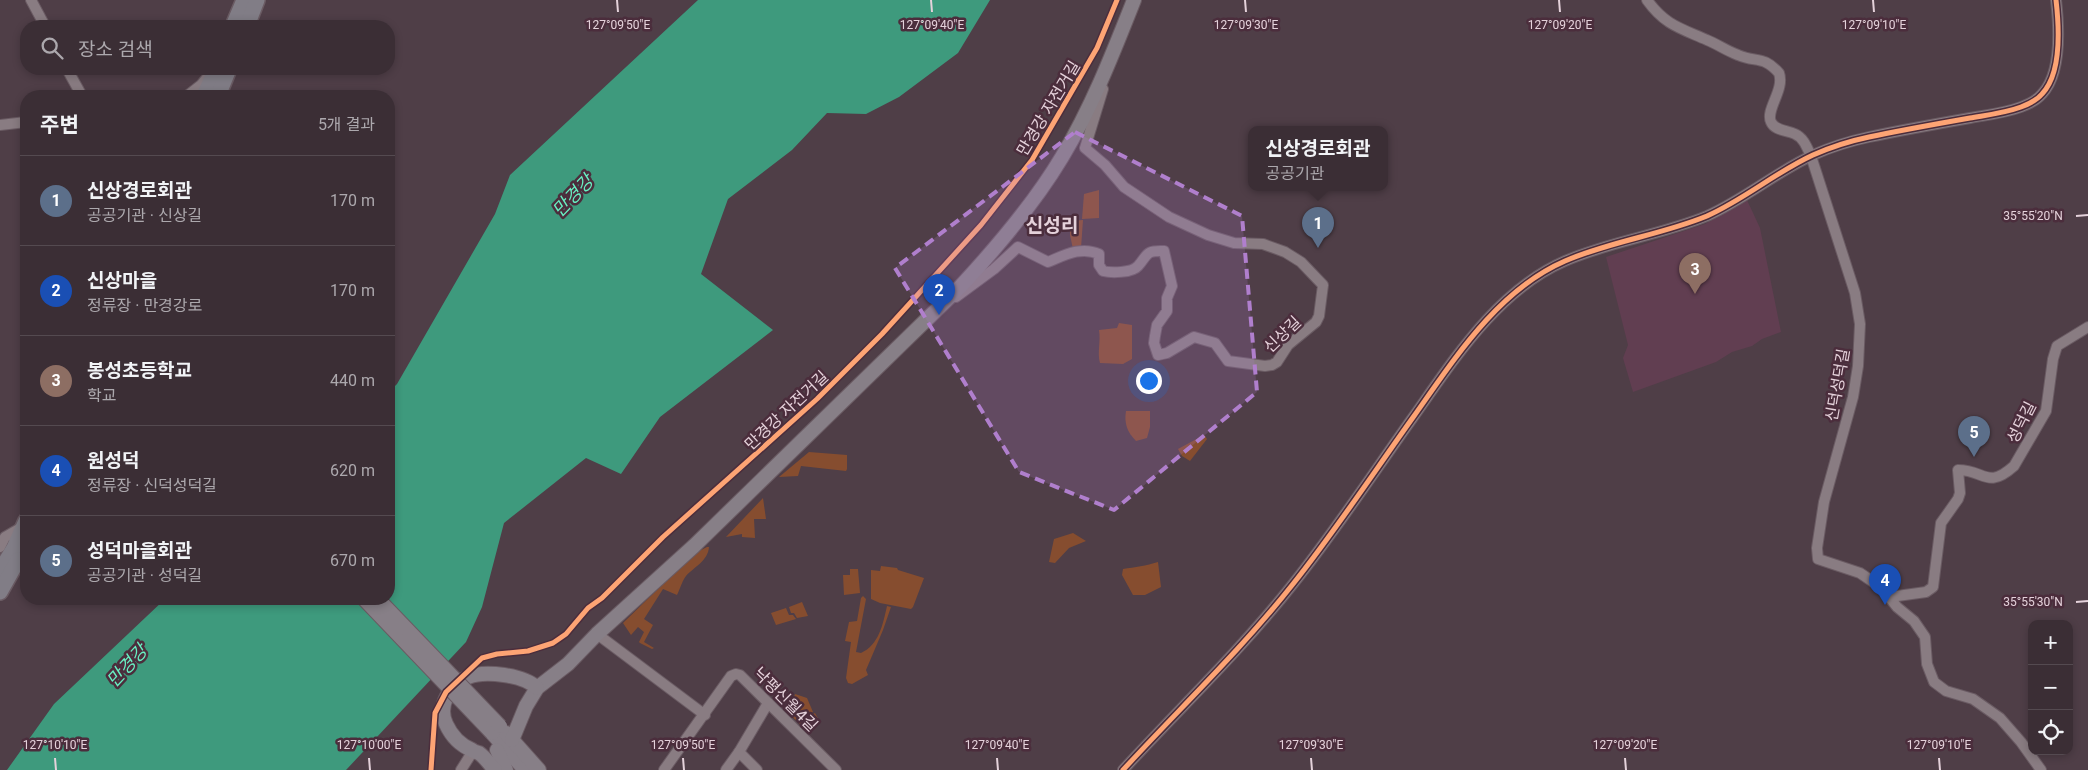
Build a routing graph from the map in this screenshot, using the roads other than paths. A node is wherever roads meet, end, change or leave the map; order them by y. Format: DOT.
graph roads {
  1 [pos="31,0"];
  2 [pos="244,0"];
  3 [pos="258,0"];
  4 [pos="1134,0"];
  5 [pos="1647,0"];
  6 [pos="2056,0"];
  7 [pos="41,20"];
  8 [pos="236,20"];
  9 [pos="250,20"];
  10 [pos="1115,50"];
  11 [pos="70,75"];
  12 [pos="210,75"];
  13 [pos="213,75"];
  14 [pos="227,75"];
  15 [pos="79,90"];
  16 [pos="195,90"];
  17 [pos="206,90"];
  18 [pos="220,90"];
  19 [pos="20,123"];
  20 [pos="0,125"];
  21 [pos="1811,156"];
  22 [pos="937,310"];
  23 [pos="2088,327"];
  24 [pos="20,526"];
  25 [pos="20,534"];
  26 [pos="0,547"];
  27 [pos="20,551"];
  28 [pos="3,571"];
  29 [pos="0,592"];
  30 [pos="1890,597"];
  31 [pos="370,605"];
  32 [pos="383,605"];
  33 [pos="597,634"];
  34 [pos="537,688"];
  35 [pos="768,703"];
  36 [pos="705,715"];
  37 [pos="500,740"];
  38 [pos="476,752"];
  39 [pos="739,752"];
  40 [pos="461,770"];
  41 [pos="495,770"];
  42 [pos="506,770"];
  43 [pos="515,770"];
  44 [pos="525,770"];
  45 [pos="539,770"];
  46 [pos="664,770"];
  47 [pos="726,770"];
  48 [pos="757,770"];
  49 [pos="836,770"];
  50 [pos="1123,770"];
  51 [pos="2041,770"];
  1 -- 7 [label="street"];
  2 -- 8 [label="main road"];
  3 -- 9 [label="main road"];
  4 -- 10 [label="street"];
  5 -- 21 [label="street, 신덕성덕길"];
  6 -- 21 [label="street"];
  10 -- 22 [label="street"];
  10 -- 22 [label="street, 신상길"];
  11 -- 15 [label="street"];
  12 -- 16 [label="street"];
  13 -- 17 [label="main road"];
  14 -- 18 [label="main road"];
  19 -- 20 [label="street"];
  21 -- 30 [label="street, 신덕성덕길"];
  21 -- 50 [label="street"];
  22 -- 33 [label="street"];
  23 -- 30 [label="street, 성덕길"];
  24 -- 26 [label="street"];
  25 -- 28 [label="main road"];
  27 -- 28 [label="main road"];
  28 -- 29 [label="main road"];
  30 -- 51 [label="street, 신덕성덕길"];
  31 -- 37 [label="street, bridge"];
  32 -- 37 [label="street, bridge"];
  33 -- 34 [label="street"];
  33 -- 36 [label="street"];
  34 -- 37 [label="street"];
  34 -- 38 [label="street"];
  35 -- 36 [label="street, 낙평신월4길"];
  35 -- 39 [label="street"];
  35 -- 49 [label="street, 낙평신월4길"];
  36 -- 46 [label="street, 낙평신월4길"];
  37 -- 38 [label="street"];
  37 -- 42 [label="street"];
  37 -- 43 [label="street"];
  37 -- 44 [label="street"];
  37 -- 45 [label="street"];
  38 -- 40 [label="street"];
  38 -- 41 [label="street"];
  39 -- 47 [label="street"];
  39 -- 48 [label="street"];
}
